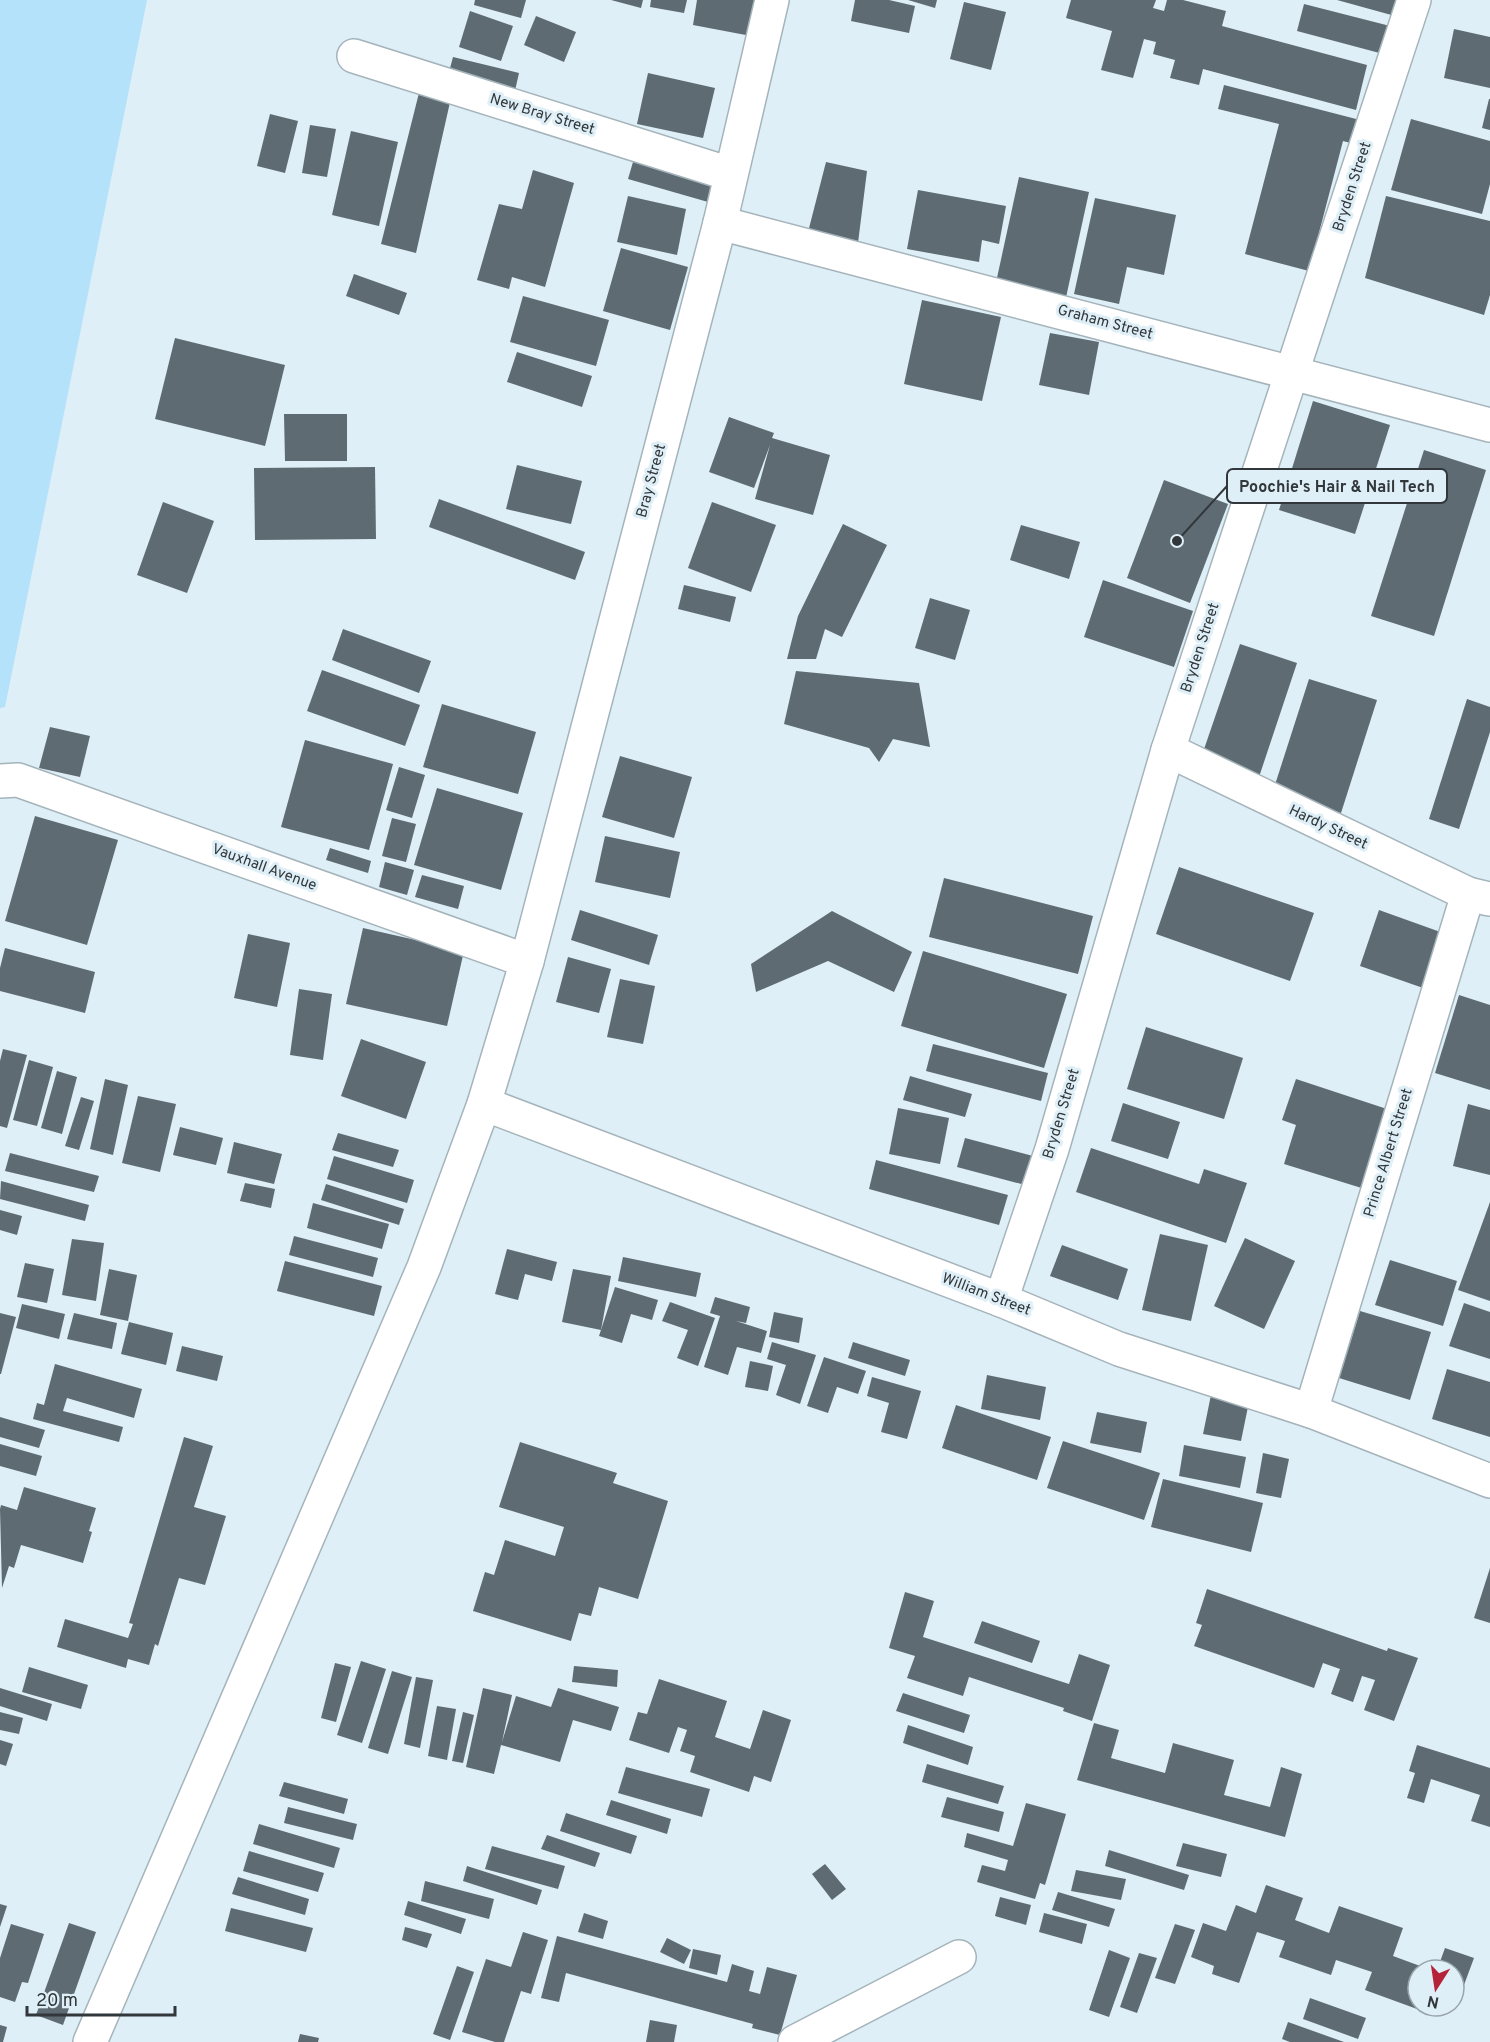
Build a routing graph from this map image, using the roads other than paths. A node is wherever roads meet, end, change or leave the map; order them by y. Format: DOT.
graph roads {
  1 [pos="772,0"];
  2 [pos="1414,0"];
  3 [pos="354,56"];
  4 [pos="730,174"];
  5 [pos="720,223"];
  6 [pos="1293,373"];
  7 [pos="1490,425"];
  8 [pos="1167,750"];
  9 [pos="0,782"];
  10 [pos="1479,897"];
  11 [pos="526,962"];
  12 [pos="484,1104"];
  13 [pos="1001,1300"];
  14 [pos="1311,1411"];
  15 [pos="1490,1481"];
  16 [pos="959,1957"];
  17 [pos="90,2042"];
  18 [pos="795,2042"];
  1 -- 4 [label="street, Bray Street"];
  2 -- 6 [label="street, Bryden Street"];
  3 -- 4 [label="street, New Bray Street"];
  4 -- 5 [label="street, Bray Street"];
  5 -- 6 [label="street, Graham Street"];
  5 -- 11 [label="street, Bray Street"];
  6 -- 7 [label="street, Graham Street"];
  6 -- 8 [label="street, Bryden Street"];
  8 -- 10 [label="street, Hardy Street"];
  8 -- 13 [label="street, Bryden Street"];
  9 -- 11 [label="street, Vauxhall Avenue"];
  10 -- 14 [label="street, Prince Albert Street"];
  11 -- 12 [label="street, Bray Street"];
  12 -- 13 [label="street, William Street"];
  12 -- 17 [label="street, Bray Street"];
  13 -- 14 [label="street, William Street"];
  14 -- 15 [label="street, William Street"];
  16 -- 18 [label="street"];
}
